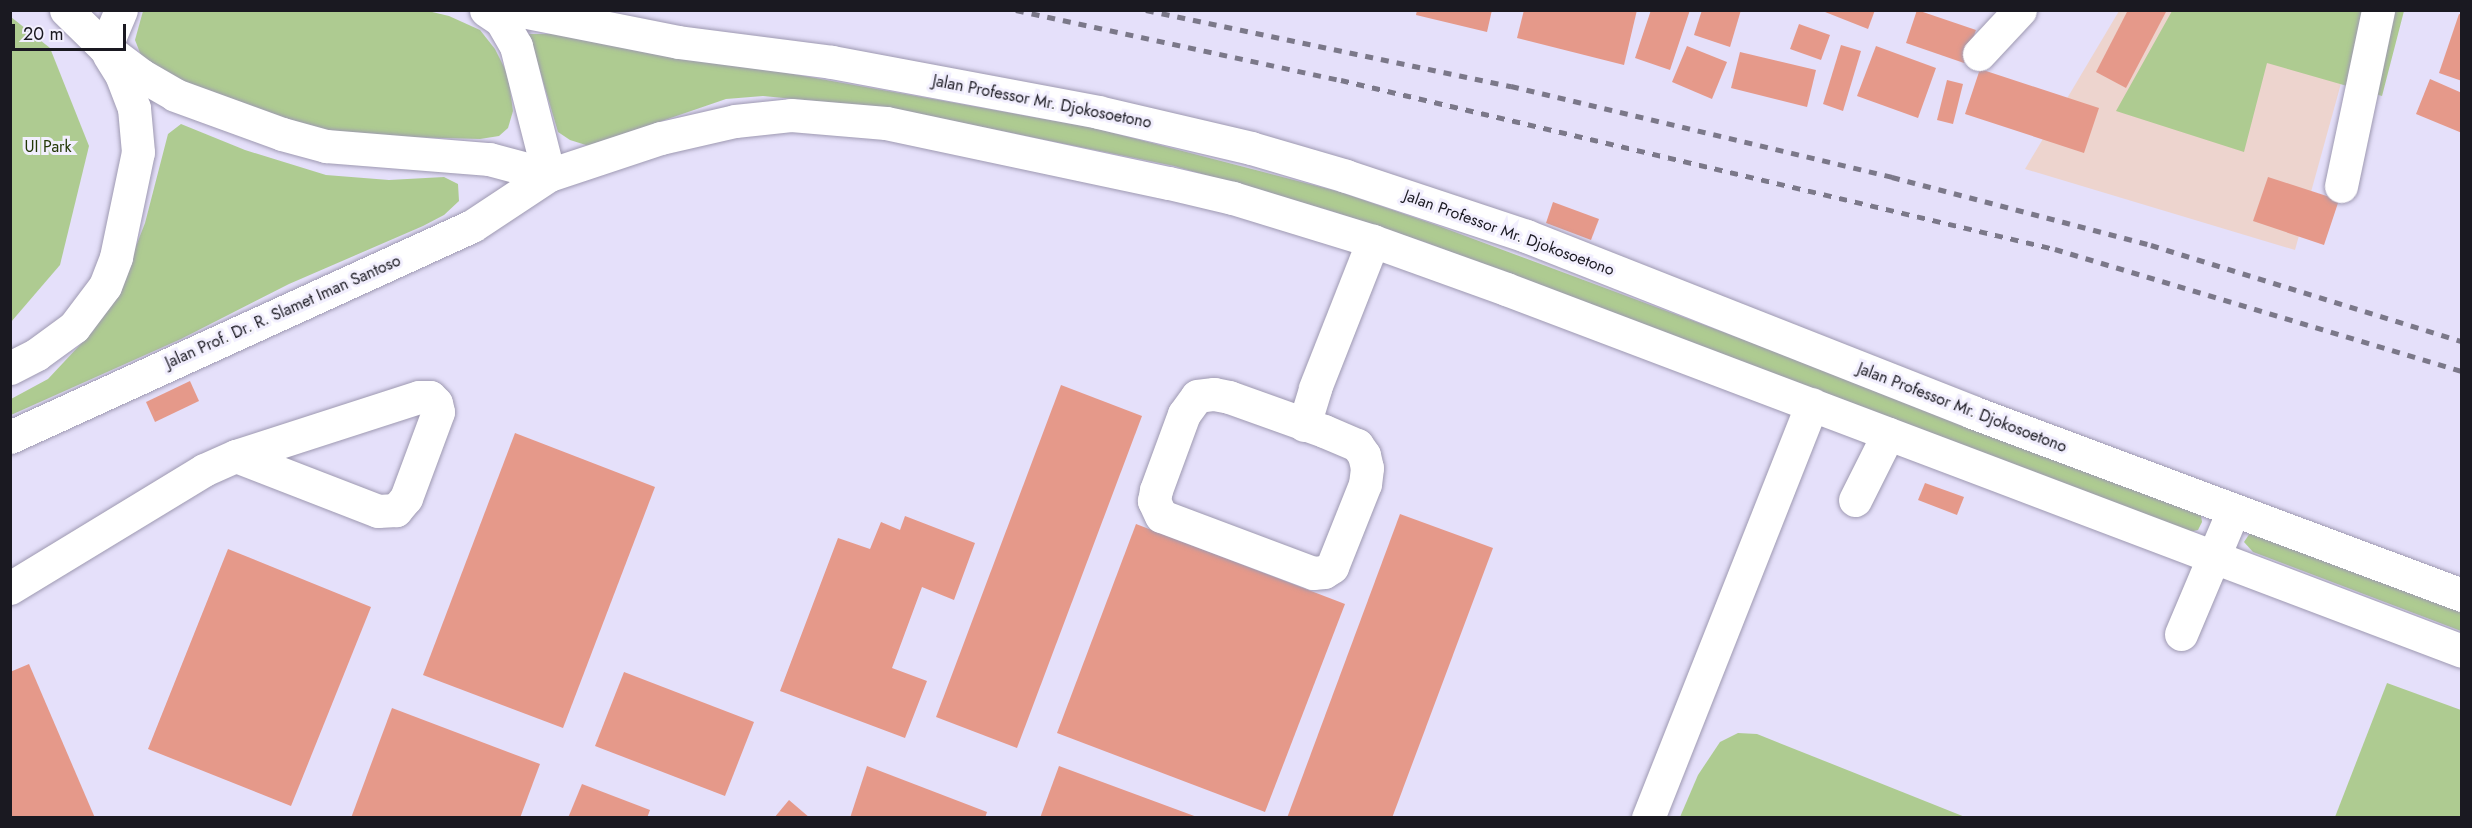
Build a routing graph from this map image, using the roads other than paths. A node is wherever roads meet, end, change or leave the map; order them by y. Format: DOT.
graph roads {
  1 [pos="66,10"];
  2 [pos="121,10"];
  3 [pos="486,10"];
  4 [pos="517,10"];
  5 [pos="2020,10"];
  6 [pos="2378,10"];
  7 [pos="105,48"];
  8 [pos="1979,54"];
  9 [pos="549,175"];
  10 [pos="2341,186"];
  11 [pos="1373,241"];
  12 [pos="10,368"];
  13 [pos="1812,405"];
  14 [pos="1304,424"];
  15 [pos="1888,434"];
  16 [pos="10,437"];
  17 [pos="237,456"];
  18 [pos="1855,500"];
  19 [pos="2234,511"];
  20 [pos="2213,558"];
  21 [pos="10,588"];
  22 [pos="2462,595"];
  23 [pos="2181,634"];
  24 [pos="2462,651"];
  25 [pos="1648,818"];
  1 -- 7 [label="street"];
  2 -- 7 [label="street"];
  3 -- 9 [label="street"];
  4 -- 19 [label="street, Jalan Professor Mr. Djokosoetono"];
  5 -- 8 [label="street"];
  6 -- 10 [label="street"];
  7 -- 9 [label="street"];
  7 -- 12 [label="street"];
  9 -- 11 [label="street"];
  9 -- 16 [label="street, Jalan Prof. Dr. R. Slamet Iman Santoso"];
  11 -- 13 [label="street"];
  11 -- 14 [label="street"];
  13 -- 15 [label="street"];
  13 -- 25 [label="street"];
  14 -- 14 [label="street"];
  15 -- 18 [label="street"];
  15 -- 20 [label="street"];
  17 -- 17 [label="street"];
  17 -- 21 [label="street"];
  19 -- 20 [label="street"];
  19 -- 22 [label="street, Jalan Professor Mr. Djokosoetono"];
  20 -- 23 [label="street"];
  20 -- 24 [label="street"];
}
